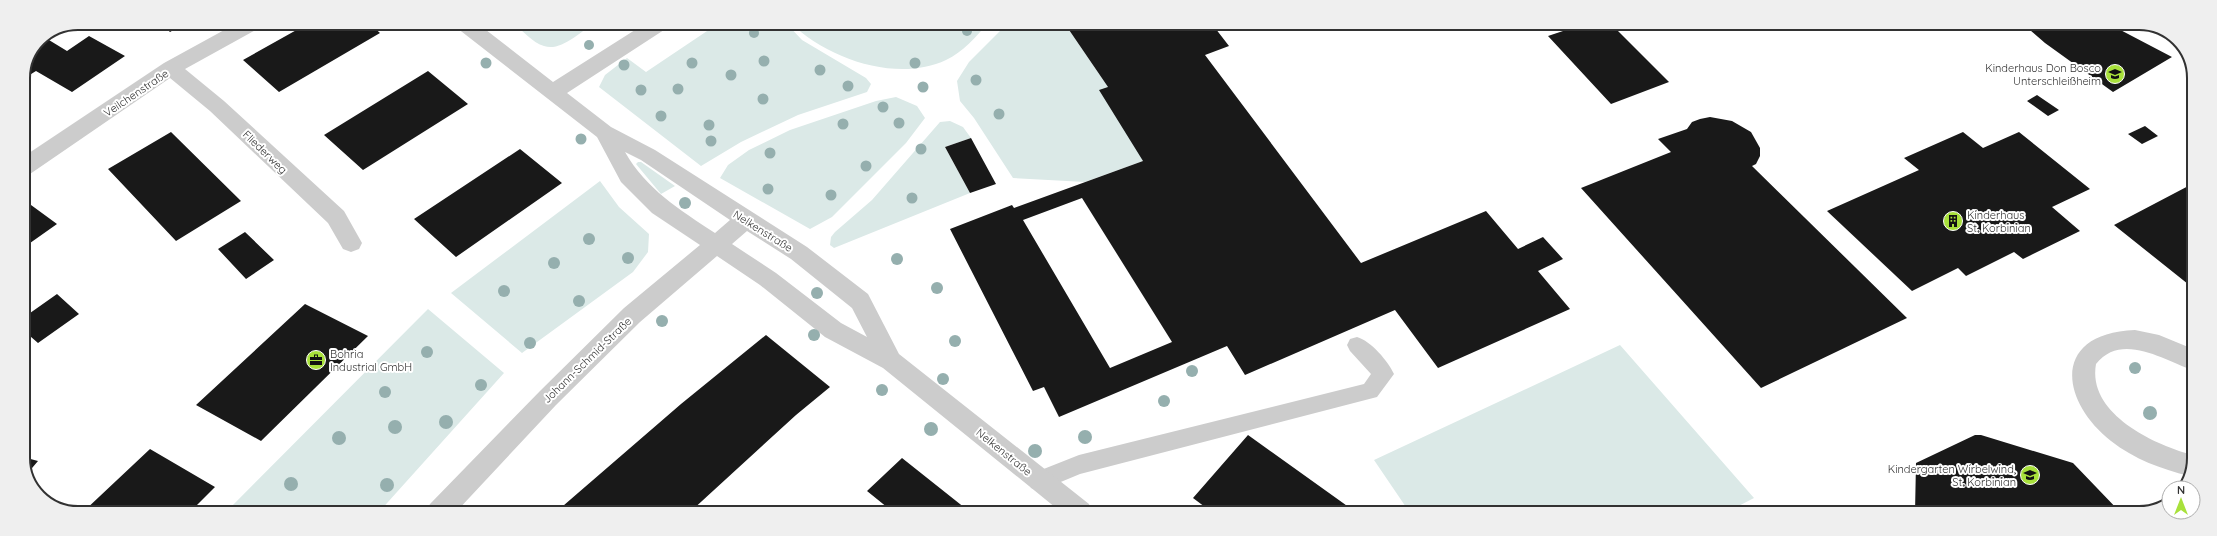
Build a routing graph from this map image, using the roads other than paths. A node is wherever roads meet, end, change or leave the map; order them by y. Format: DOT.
graph roads {
  1 [pos="239,30"];
  2 [pos="473,30"];
  3 [pos="649,30"];
  4 [pos="171,68"];
  5 [pos="553,92"];
  6 [pos="604,132"];
  7 [pos="30,163"];
  8 [pos="745,220"];
  9 [pos="351,243"];
  10 [pos="714,246"];
  11 [pos="1357,345"];
  12 [pos="2187,357"];
  13 [pos="891,361"];
  14 [pos="2186,464"];
  15 [pos="1039,481"];
  16 [pos="445,506"];
  17 [pos="1072,506"];
  1 -- 4 [label="street, Veilchenstraße"];
  2 -- 5 [label="street, Nelkenstraße"];
  3 -- 5 [label="street"];
  4 -- 7 [label="street, Veilchenstraße"];
  4 -- 9 [label="street, Fliederweg"];
  5 -- 6 [label="street, Nelkenstraße"];
  6 -- 8 [label="street, Nelkenstraße"];
  6 -- 10 [label="street, Nelkenstraße"];
  8 -- 10 [label="street, Johann-Schmid-Straße"];
  8 -- 13 [label="street, Nelkenstraße"];
  10 -- 13 [label="street, Nelkenstraße"];
  10 -- 16 [label="street, Johann-Schmid-Straße"];
  11 -- 15 [label="lane"];
  12 -- 14 [label="street"];
  13 -- 15 [label="street, Nelkenstraße"];
  15 -- 17 [label="street, Nelkenstraße"];
}
